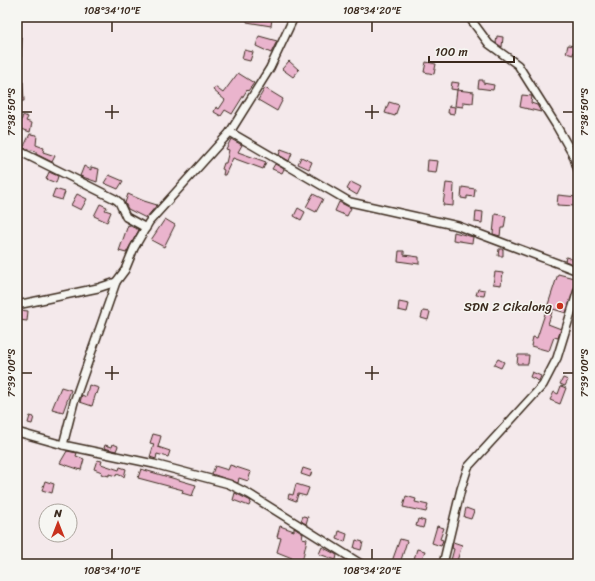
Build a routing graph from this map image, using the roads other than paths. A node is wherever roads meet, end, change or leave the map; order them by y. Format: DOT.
graph roads {
  1 [pos="294,17"];
  2 [pos="469,17"];
  3 [pos="230,132"];
  4 [pos="17,150"];
  5 [pos="578,170"];
  6 [pos="146,228"];
  7 [pos="578,271"];
  8 [pos="116,282"];
  9 [pos="578,290"];
  10 [pos="17,305"];
  11 [pos="17,432"];
  12 [pos="63,445"];
  13 [pos="361,564"];
  14 [pos="443,564"];
  1 -- 3 [label="street"];
  2 -- 5 [label="street"];
  3 -- 6 [label="street"];
  3 -- 7 [label="street"];
  4 -- 6 [label="street"];
  6 -- 8 [label="street"];
  8 -- 10 [label="street"];
  8 -- 12 [label="street"];
  9 -- 14 [label="street"];
  11 -- 12 [label="street"];
  12 -- 13 [label="street"];
}
